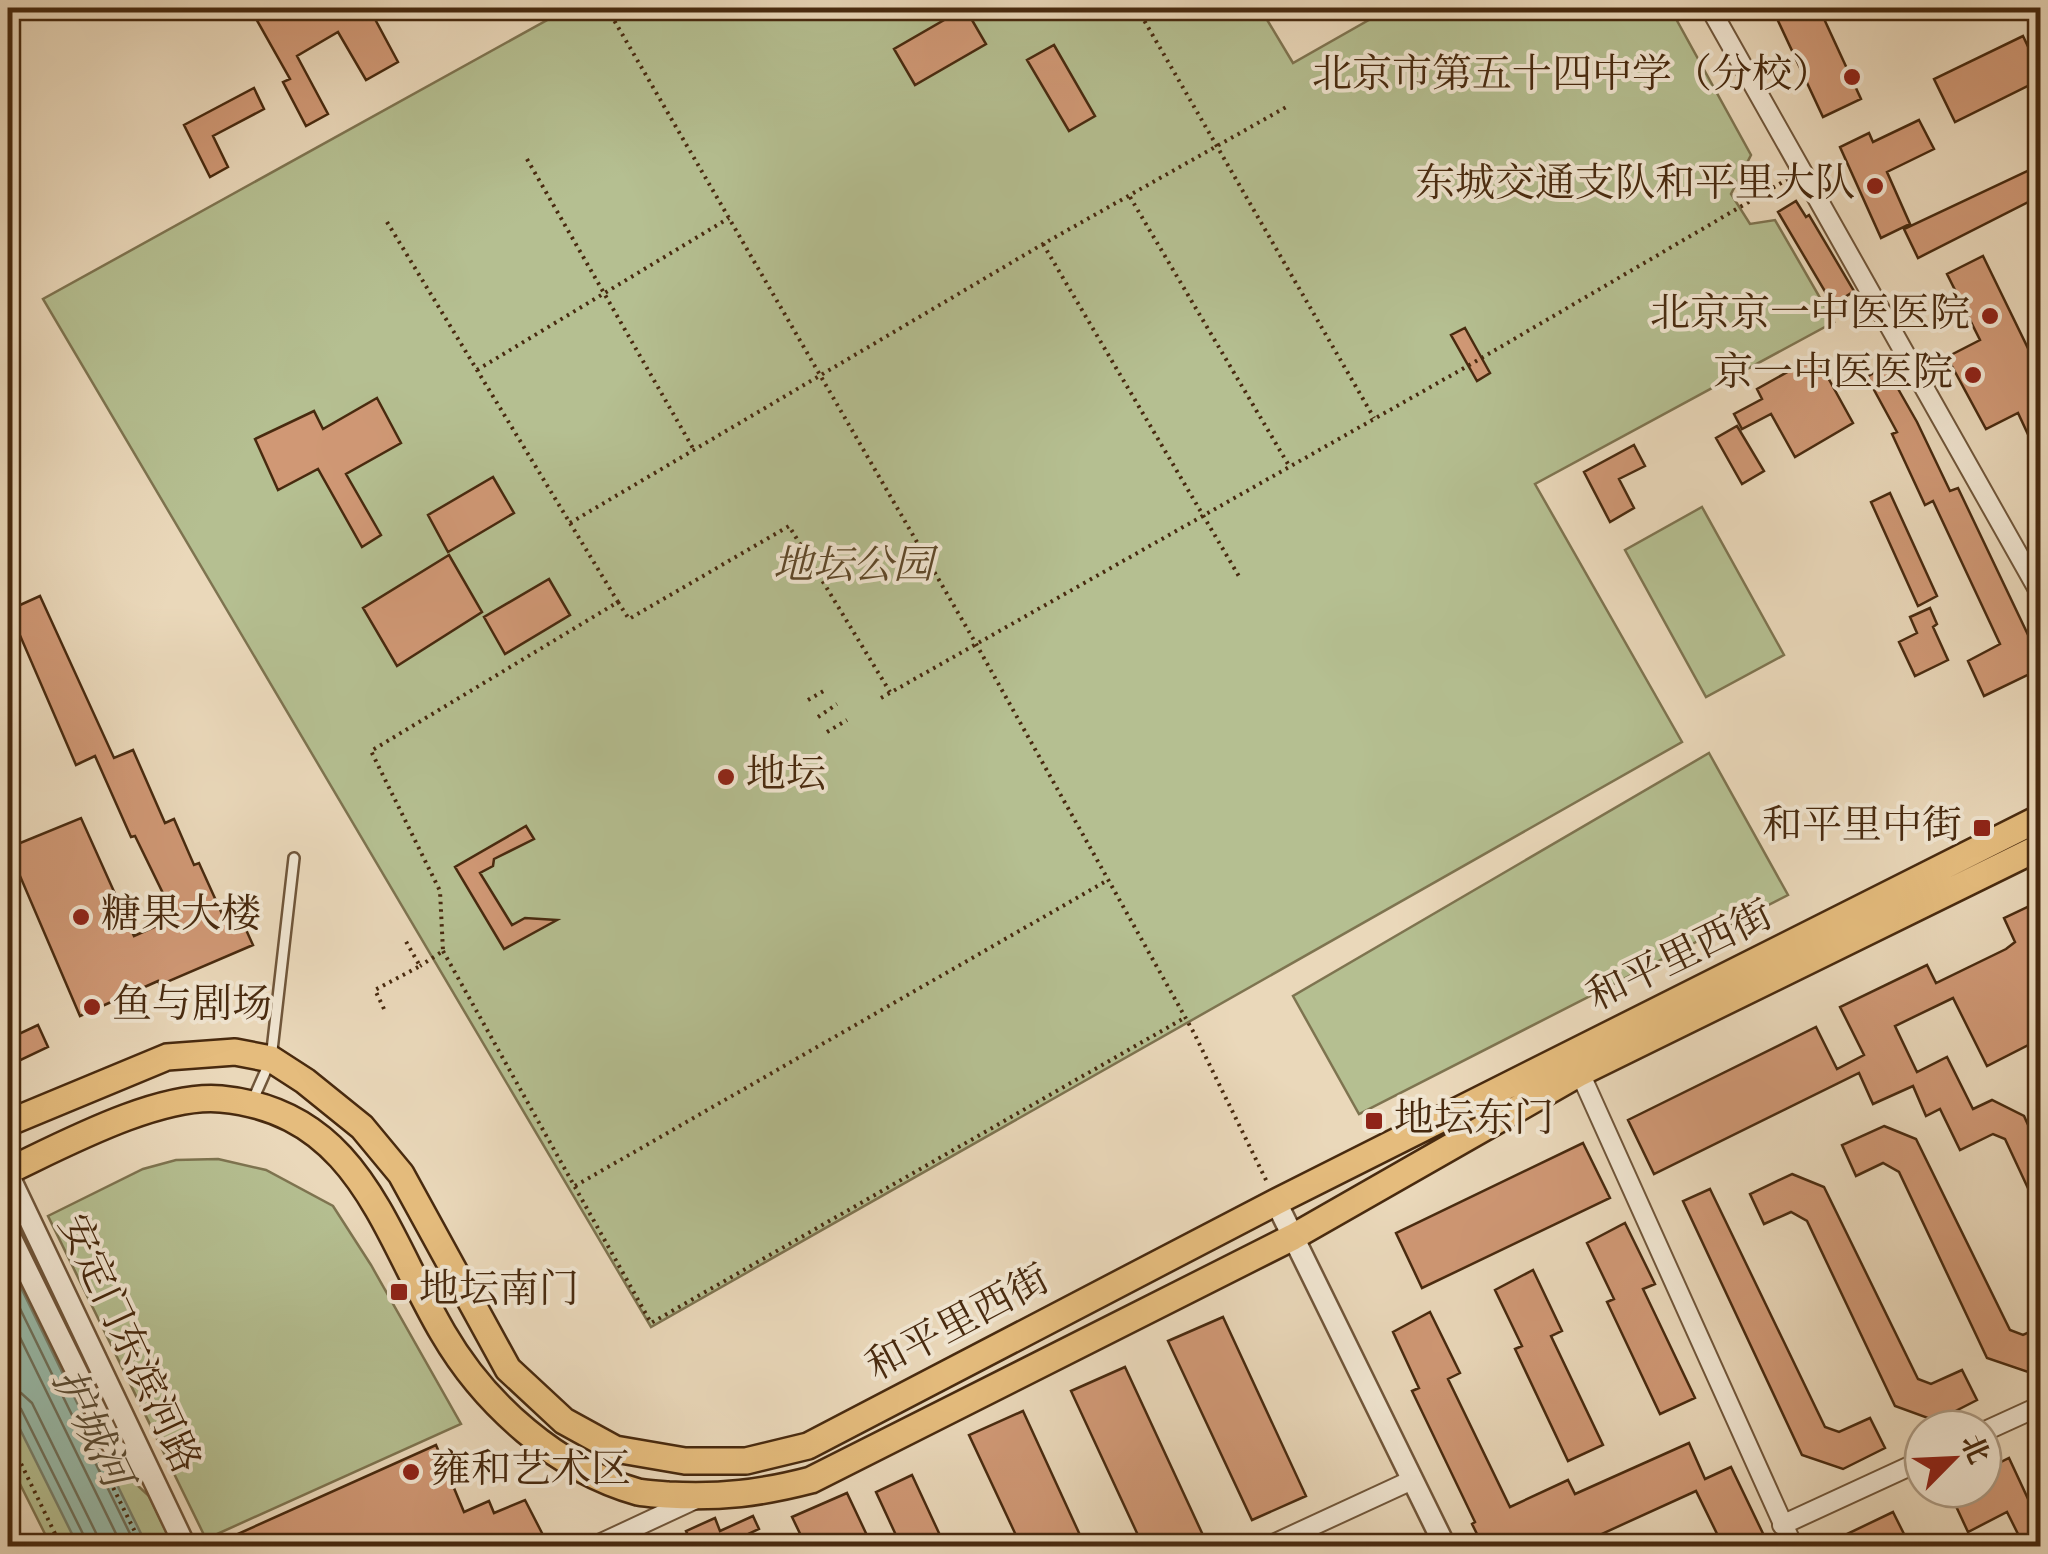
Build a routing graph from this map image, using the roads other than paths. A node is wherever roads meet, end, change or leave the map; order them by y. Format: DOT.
graph roads {
  1 [pos="1710,8"];
  2 [pos="2040,592"];
  3 [pos="2040,818"];
  4 [pos="2040,848"];
  5 [pos="294,858"];
  6 [pos="272,1059"];
  7 [pos="1580,1073"];
  8 [pos="250,1104"];
  9 [pos="8,1123"];
  10 [pos="8,1173"];
  11 [pos="1276,1202"];
  12 [pos="8,1232"];
  13 [pos="1293,1237"];
  14 [pos="2040,1406"];
  15 [pos="2003,1423"];
  16 [pos="145,1468"];
  17 [pos="1903,1469"];
  18 [pos="1412,1480"];
  19 [pos="701,1497"];
  20 [pos="1782,1524"];
  21 [pos="184,1546"];
  22 [pos="595,1546"];
  23 [pos="1270,1546"];
  24 [pos="1445,1546"];
  25 [pos="1793,1546"];
  1 -- 2 [label="street"];
  3 -- 11 [label="main road, 和平里西街"];
  4 -- 7 [label="main road, 和平里西街"];
  5 -- 6 [label="lane"];
  6 -- 8 [label="lane"];
  6 -- 9 [label="main road, 和平里西街"];
  6 -- 11 [label="main road, 和平里西街"];
  7 -- 13 [label="main road, 和平里西街"];
  7 -- 20 [label="street"];
  8 -- 10 [label="main road, 和平里西街"];
  8 -- 19 [label="main road, 和平里西街"];
  10 -- 16 [label="street, 安定门东滨河路"];
  11 -- 13 [label="street"];
  12 -- 16 [label="street"];
  13 -- 18 [label="street"];
  13 -- 19 [label="main road, 和平里西街"];
  14 -- 15 [label="street"];
  16 -- 21 [label="street, 安定门东滨河路"];
  17 -- 20 [label="street"];
  18 -- 23 [label="street"];
  18 -- 24 [label="street"];
  19 -- 22 [label="street"];
  20 -- 25 [label="street"];
}
